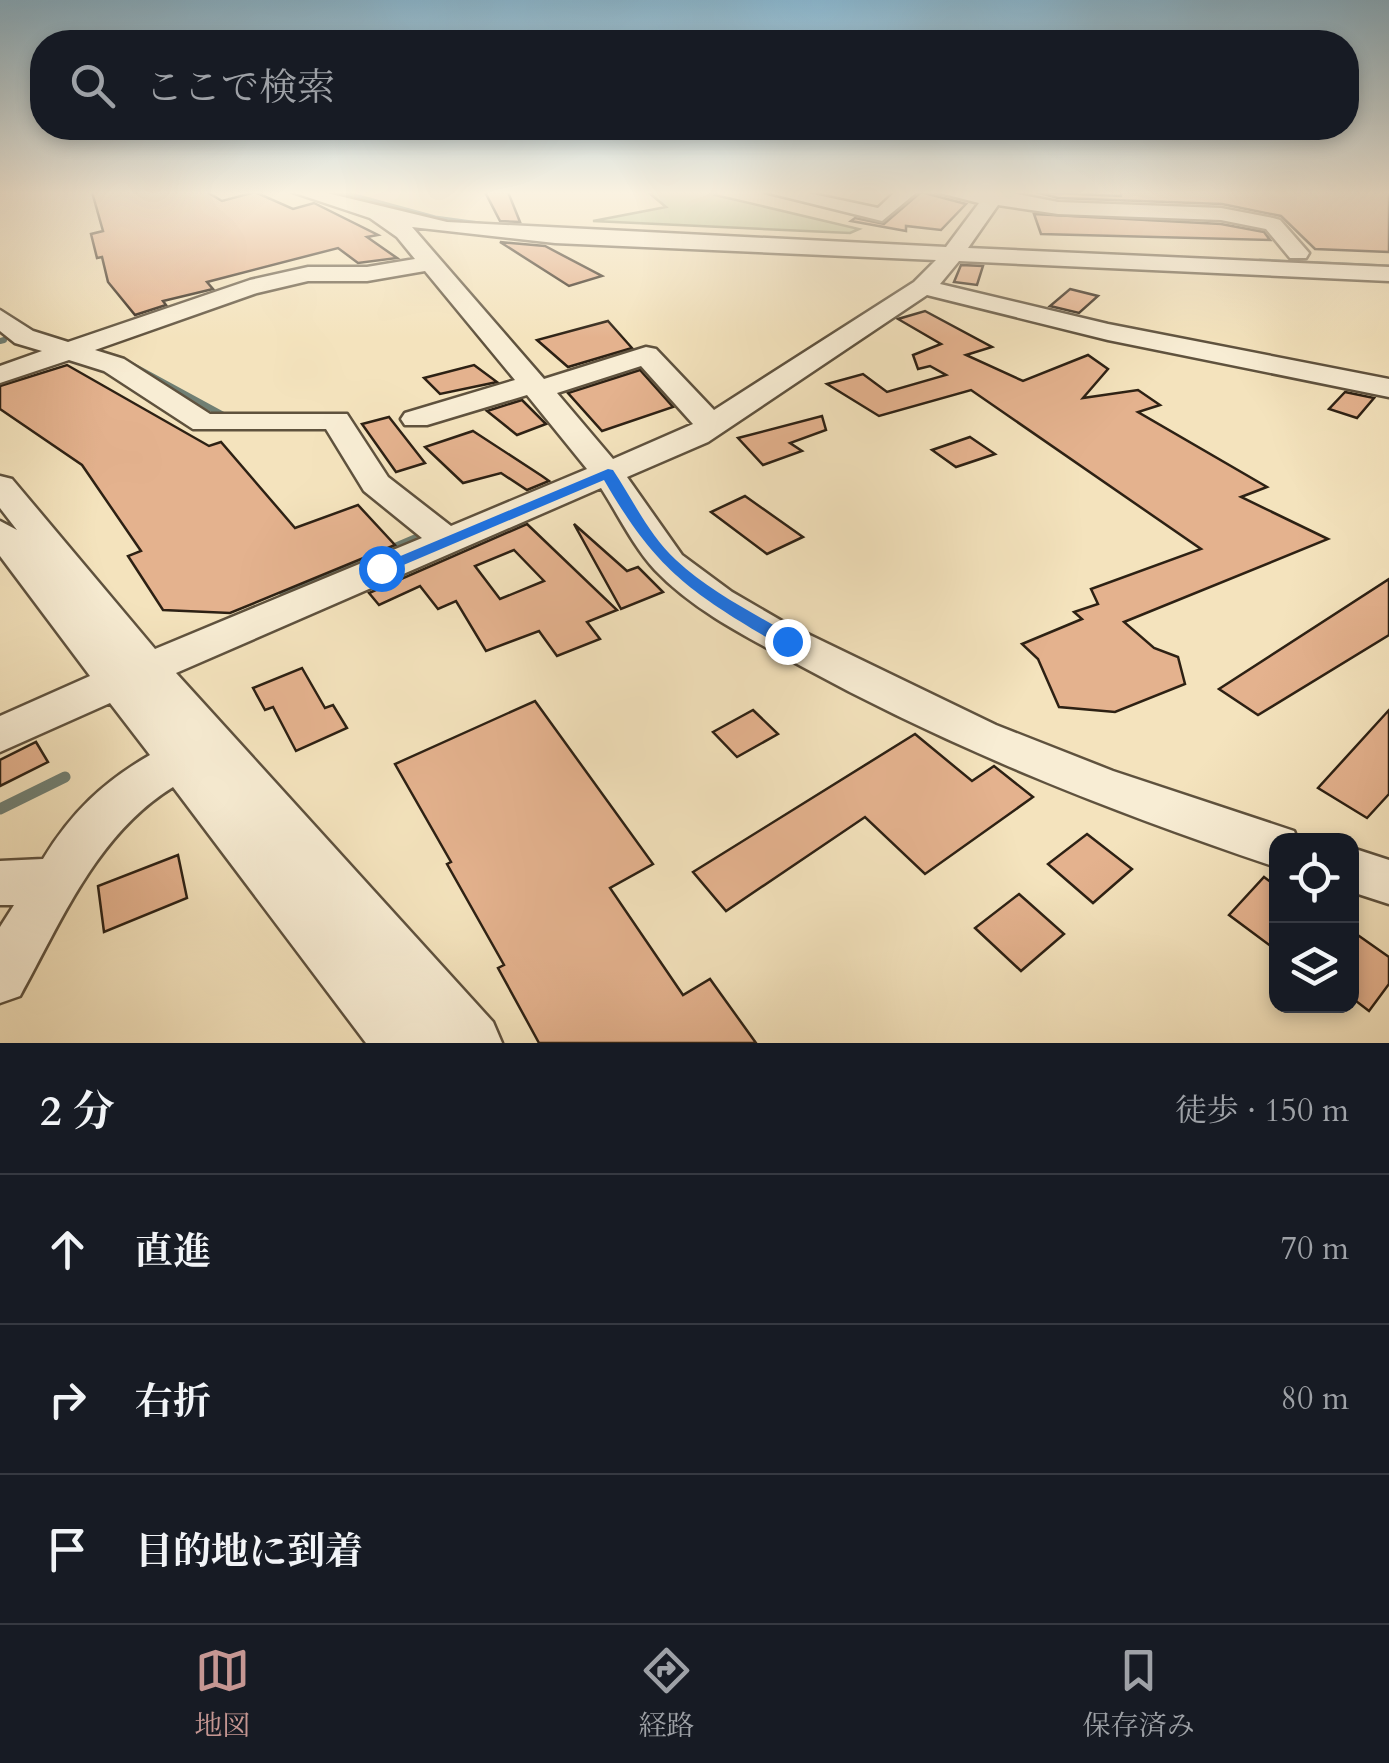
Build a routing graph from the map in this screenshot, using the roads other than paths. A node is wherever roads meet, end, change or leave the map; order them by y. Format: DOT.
graph roads {
  1 [pos="413,241"];
  2 [pos="720,241"];
  3 [pos="962,241"];
  4 [pos="1194,241"];
  5 [pos="1287,241"];
  6 [pos="957,248"];
  7 [pos="1201,249"];
  8 [pos="1298,254"];
  9 [pos="1389,257"];
  10 [pos="431,263"];
  11 [pos="1389,274"];
  12 [pos="923,286"];
  13 [pos="0,318"];
  14 [pos="65,350"];
  15 [pos="0,375"];
  16 [pos="536,387"];
  17 [pos="1389,388"];
  18 [pos="416,419"];
  19 [pos="712,425"];
  20 [pos="608,473"];
  21 [pos="0,486"];
  22 [pos="0,532"];
  23 [pos="448,541"];
  24 [pos="132,675"];
  25 [pos="0,735"];
  26 [pos="178,761"];
  27 [pos="1269,844"];
  28 [pos="1359,872"];
  29 [pos="53,881"];
  30 [pos="1389,882"];
  31 [pos="0,884"];
  32 [pos="0,977"];
  33 [pos="402,1043"];
  34 [pos="472,1043"];
  1 -- 10 [label="street"];
  2 -- 6 [label="street"];
  3 -- 6 [label="street"];
  4 -- 7 [label="street"];
  5 -- 8 [label="street"];
  6 -- 7 [label="street"];
  6 -- 11 [label="street"];
  6 -- 12 [label="street"];
  7 -- 8 [label="street"];
  8 -- 9 [label="street"];
  10 -- 14 [label="street"];
  10 -- 16 [label="street"];
  12 -- 17 [label="street"];
  12 -- 19 [label="street"];
  13 -- 14 [label="street"];
  14 -- 15 [label="street"];
  14 -- 23 [label="street"];
  16 -- 18 [label="street"];
  16 -- 19 [label="street"];
  16 -- 20 [label="street"];
  19 -- 20 [label="street"];
  20 -- 23 [label="street"];
  20 -- 27 [label="street"];
  21 -- 24 [label="street"];
  22 -- 24 [label="street"];
  23 -- 24 [label="street"];
  24 -- 25 [label="street"];
  24 -- 26 [label="street"];
  24 -- 34 [label="street"];
  26 -- 29 [label="street"];
  26 -- 33 [label="street"];
  28 -- 30 [label="street"];
  29 -- 31 [label="street"];
  29 -- 32 [label="street"];
}
